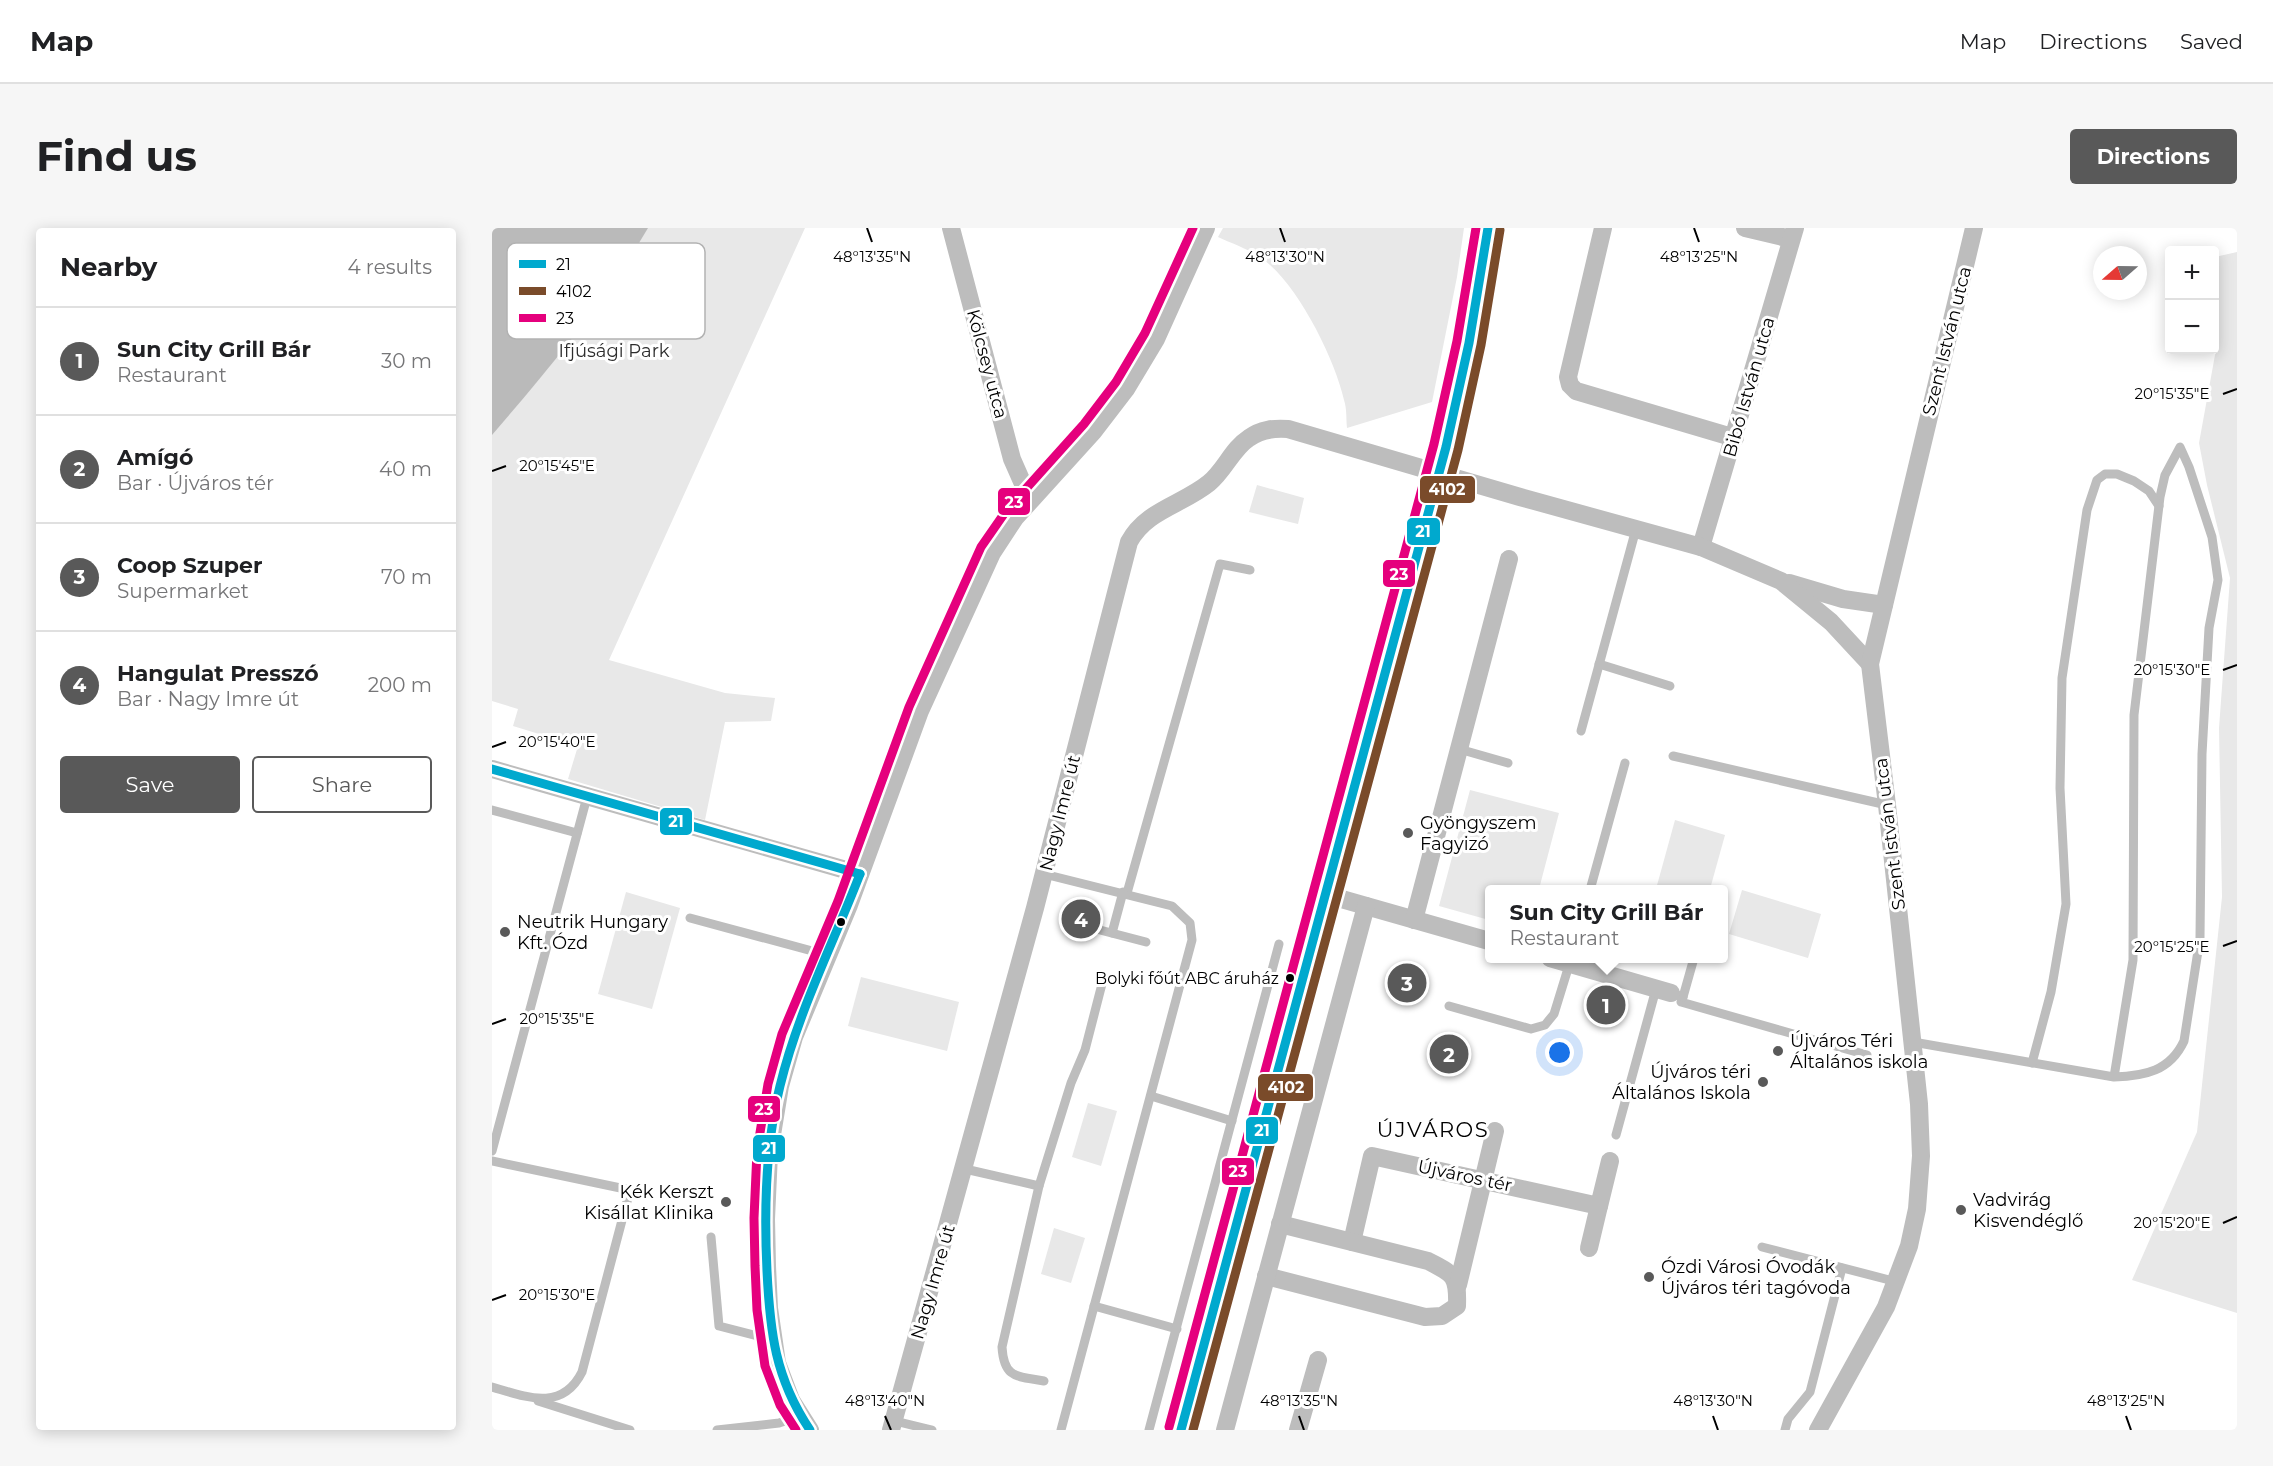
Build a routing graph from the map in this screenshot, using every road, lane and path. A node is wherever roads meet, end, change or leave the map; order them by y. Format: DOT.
graph roads {
  1 [pos="951,228"];
  2 [pos="1206,228"];
  3 [pos="1488,228"];
  4 [pos="1603,228"];
  5 [pos="1745,228"];
  6 [pos="1974,228"];
  7 [pos="1793,233"];
  8 [pos="1735,438"];
  9 [pos="1438,472"];
  10 [pos="1033,496"];
  11 [pos="2160,506"];
  12 [pos="1636,529"];
  13 [pos="1701,547"];
  14 [pos="1509,559"];
  15 [pos="1250,570"];
  16 [pos="1781,581"];
  17 [pos="1884,605"];
  18 [pos="1599,664"];
  19 [pos="1870,664"];
  20 [pos="1670,686"];
  21 [pos="1581,731"];
  22 [pos="1459,749"];
  23 [pos="1673,756"];
  24 [pos="1508,763"];
  25 [pos="1625,763"];
  26 [pos="492,769"];
  27 [pos="587,797"];
  28 [pos="1887,805"];
  29 [pos="492,810"];
  30 [pos="577,833"];
  31 [pos="860,874"];
  32 [pos="1044,874"];
  33 [pos="1591,885"];
  34 [pos="1125,892"];
  35 [pos="1324,894"];
  36 [pos="1366,906"];
  37 [pos="690,918"];
  38 [pos="1414,920"];
  39 [pos="1100,930"];
  40 [pos="1112,933"];
  41 [pos="1485,940"];
  42 [pos="1146,942"];
  43 [pos="1279,944"];
  44 [pos="827,955"];
  45 [pos="1569,963"];
  46 [pos="1576,963"];
  47 [pos="1691,963"];
  48 [pos="1103,980"];
  49 [pos="1670,993"];
  50 [pos="1449,1005"];
  51 [pos="1913,1042"];
  52 [pos="1867,1055"];
  53 [pos="2032,1063"];
  54 [pos="2114,1077"];
  55 [pos="1151,1096"];
  56 [pos="1232,1121"];
  57 [pos="1496,1131"];
  58 [pos="1616,1135"];
  59 [pos="492,1151"];
  60 [pos="492,1161"];
  61 [pos="1610,1161"];
  62 [pos="965,1169"];
  63 [pos="1484,1181"];
  64 [pos="1039,1186"];
  65 [pos="1599,1206"];
  66 [pos="1280,1224"];
  67 [pos="711,1238"];
  68 [pos="1352,1242"];
  69 [pos="1762,1247"];
  70 [pos="1589,1248"];
  71 [pos="1842,1268"];
  72 [pos="1266,1276"];
  73 [pos="1897,1282"];
  74 [pos="1458,1285"];
  75 [pos="1094,1306"];
  76 [pos="1177,1329"];
  77 [pos="773,1340"];
  78 [pos="1318,1360"];
  79 [pos="1044,1381"];
  80 [pos="492,1387"];
  81 [pos="530,1399"];
  82 [pos="805,1423"];
  83 [pos="893,1426"];
  84 [pos="630,1430"];
  85 [pos="717,1430"];
  86 [pos="932,1430"];
  87 [pos="1061,1430"];
  88 [pos="1149,1430"];
  89 [pos="1181,1430"];
  90 [pos="1225,1430"];
  91 [pos="1298,1430"];
  92 [pos="1785,1430"];
  93 [pos="1818,1430"];
  1 -- 10 [label="street, Kölcsey utca"];
  2 -- 10 [label="street"];
  3 -- 9 [label="main road"];
  4 -- 8 [label="street"];
  5 -- 7 [label="street"];
  6 -- 17 [label="street, Szent István utca"];
  7 -- 8 [label="street, Bibó István utca"];
  8 -- 13 [label="street, Bibó István utca"];
  9 -- 12 [label="street, Nagy Imre út"];
  9 -- 32 [label="street, Nagy Imre út"];
  9 -- 35 [label="main road"];
  10 -- 31 [label="street"];
  11 -- 53 [label="lane"];
  11 -- 54 [label="lane"];
  11 -- 54 [label="lane"];
  12 -- 13 [label="street, Nagy Imre út"];
  12 -- 18 [label="lane"];
  13 -- 16 [label="street, Nagy Imre út"];
  14 -- 22 [label="street"];
  15 -- 34 [label="lane"];
  16 -- 17 [label="street"];
  16 -- 19 [label="street"];
  17 -- 19 [label="street, Szent István utca"];
  18 -- 20 [label="lane"];
  18 -- 21 [label="lane"];
  19 -- 28 [label="street, Szent István utca"];
  22 -- 24 [label="lane"];
  22 -- 38 [label="street"];
  23 -- 28 [label="lane"];
  25 -- 33 [label="lane"];
  26 -- 27 [label="street"];
  27 -- 30 [label="lane"];
  27 -- 31 [label="street"];
  28 -- 51 [label="street, Szent István utca"];
  29 -- 30 [label="lane"];
  30 -- 59 [label="lane"];
  31 -- 44 [label="street"];
  32 -- 34 [label="lane"];
  32 -- 62 [label="street, Nagy Imre út"];
  34 -- 40 [label="lane"];
  34 -- 55 [label="lane"];
  35 -- 36 [label="street"];
  35 -- 89 [label="main road"];
  36 -- 38 [label="street"];
  36 -- 66 [label="street"];
  37 -- 44 [label="lane"];
  38 -- 41 [label="street"];
  39 -- 40 [label="lane"];
  40 -- 42 [label="lane"];
  43 -- 56 [label="lane"];
  44 -- 77 [label="street"];
  45 -- 50 [label="lane"];
  46 -- 49 [label="street"];
  47 -- 49 [label="lane"];
  48 -- 64 [label="lane"];
  49 -- 52 [label="lane"];
  49 -- 58 [label="lane"];
  51 -- 53 [label="lane"];
  51 -- 73 [label="street, Szent István utca"];
  53 -- 54 [label="lane"];
  55 -- 56 [label="lane"];
  55 -- 75 [label="lane"];
  56 -- 76 [label="lane"];
  57 -- 63 [label="street"];
  60 -- 81 [label="lane"];
  61 -- 65 [label="street"];
  62 -- 64 [label="lane"];
  62 -- 83 [label="street, Nagy Imre út"];
  63 -- 65 [label="street, Újváros tér"];
  63 -- 68 [label="street, Újváros tér"];
  63 -- 74 [label="street"];
  64 -- 79 [label="lane"];
  65 -- 70 [label="street"];
  66 -- 68 [label="street"];
  66 -- 72 [label="street"];
  67 -- 77 [label="lane"];
  68 -- 74 [label="street"];
  69 -- 71 [label="lane"];
  71 -- 73 [label="lane"];
  71 -- 92 [label="lane"];
  72 -- 74 [label="street"];
  72 -- 90 [label="street"];
  73 -- 93 [label="street, Szent István utca"];
  75 -- 76 [label="lane"];
  75 -- 87 [label="lane"];
  76 -- 88 [label="lane"];
  77 -- 82 [label="street"];
  78 -- 91 [label="street"];
  80 -- 81 [label="lane"];
  81 -- 84 [label="lane"];
  82 -- 85 [label="lane"];
  83 -- 86 [label="lane"];
}
